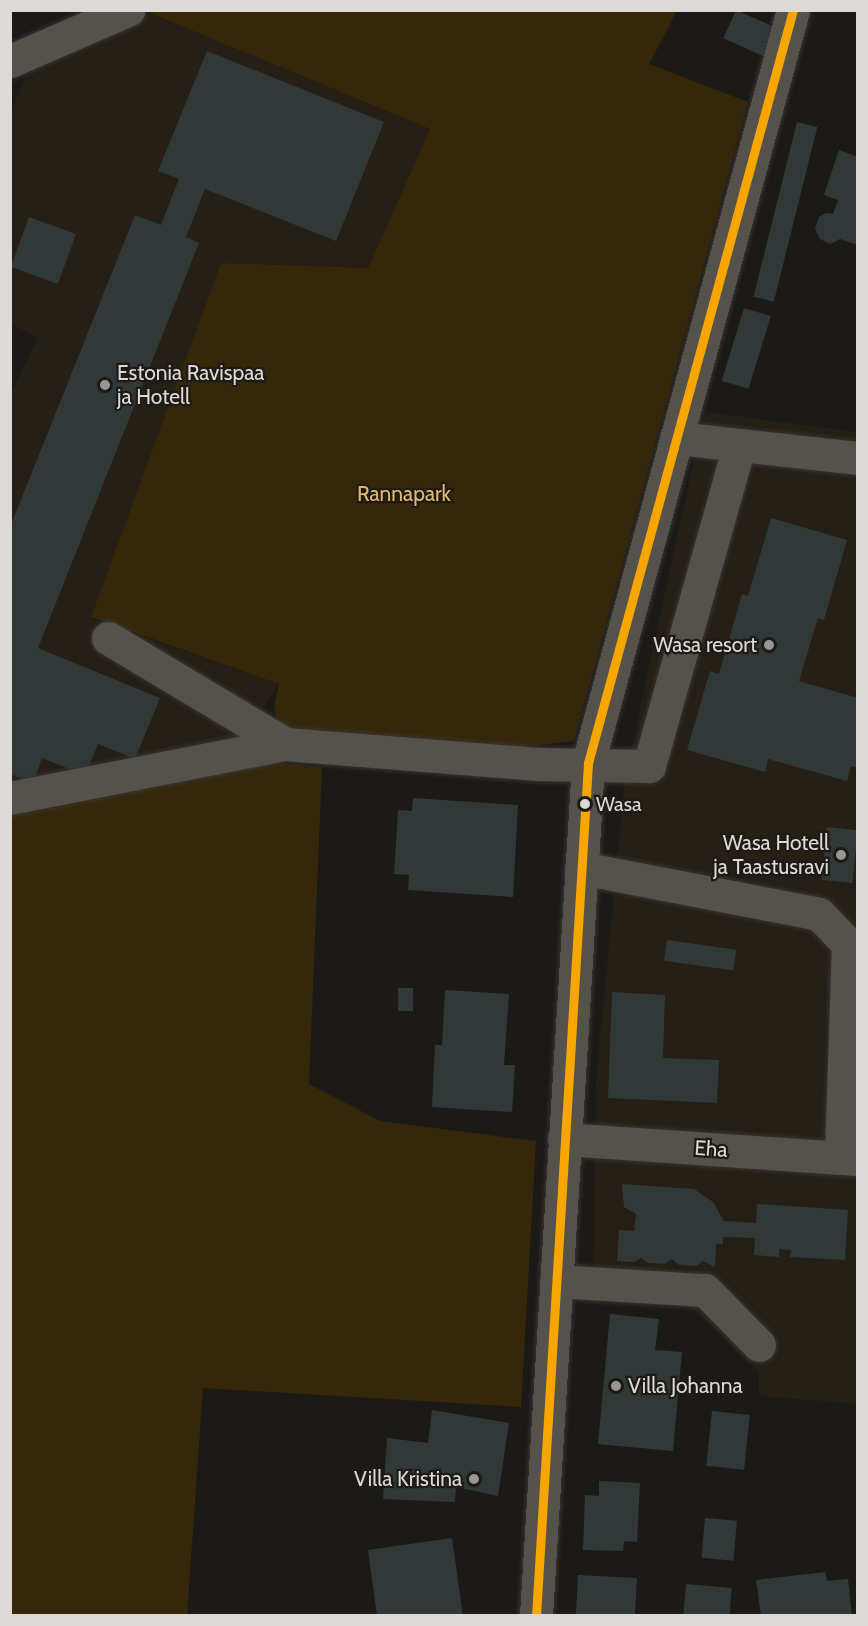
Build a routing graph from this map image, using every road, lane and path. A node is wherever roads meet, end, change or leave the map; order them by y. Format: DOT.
graph roads {
  1 [pos="128,10"];
  2 [pos="793,10"];
  3 [pos="10,61"];
  4 [pos="676,438"];
  5 [pos="739,445"];
  6 [pos="858,458"];
  7 [pos="108,638"];
  8 [pos="285,744"];
  9 [pos="588,763"];
  10 [pos="10,798"];
  11 [pos="581,868"];
  12 [pos="564,1139"];
  13 [pos="849,1158"];
  14 [pos="556,1281"];
  15 [pos="759,1346"];
  16 [pos="536,1616"];
  1 -- 3 [label="street"];
  2 -- 4 [label="street"];
  4 -- 5 [label="street"];
  4 -- 9 [label="street"];
  5 -- 6 [label="street"];
  5 -- 9 [label="street"];
  7 -- 8 [label="street"];
  8 -- 9 [label="street"];
  8 -- 10 [label="street"];
  9 -- 11 [label="street"];
  11 -- 12 [label="street"];
  11 -- 13 [label="street"];
  12 -- 13 [label="street, Eha"];
  12 -- 14 [label="street"];
  14 -- 15 [label="street"];
  14 -- 16 [label="street"];
}
